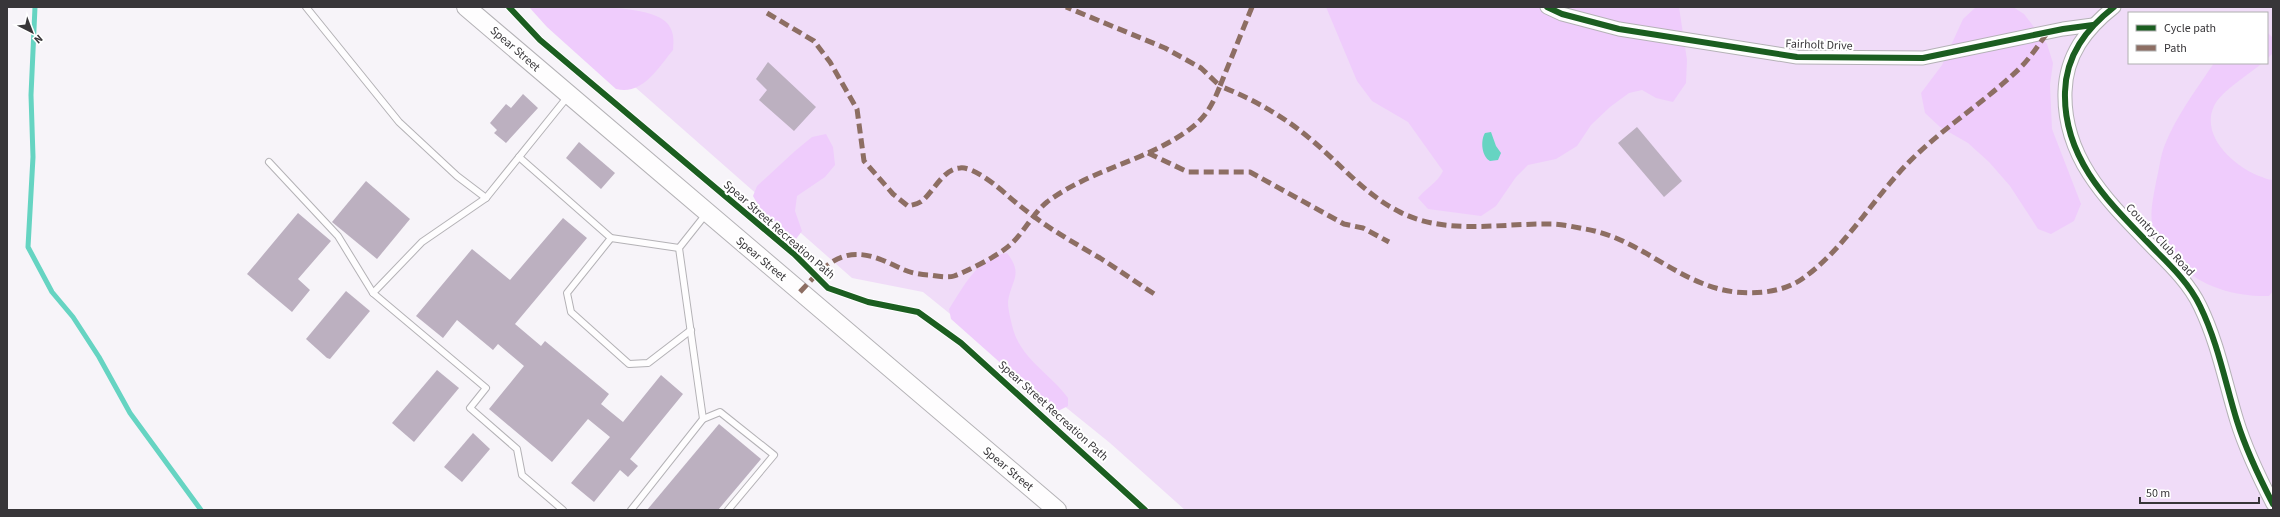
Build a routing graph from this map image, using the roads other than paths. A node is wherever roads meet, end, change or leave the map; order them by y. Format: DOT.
graph roads {
  1 [pos="306,7"];
  2 [pos="466,7"];
  3 [pos="1547,7"];
  4 [pos="2114,7"];
  5 [pos="2093,25"];
  6 [pos="569,95"];
  7 [pos="519,157"];
  8 [pos="269,162"];
  9 [pos="486,198"];
  10 [pos="707,213"];
  11 [pos="611,238"];
  12 [pos="680,248"];
  13 [pos="373,293"];
  14 [pos="691,330"];
  15 [pos="703,419"];
  16 [pos="2273,504"];
  17 [pos="563,510"];
  18 [pos="631,510"];
  19 [pos="728,510"];
  20 [pos="1057,510"];
  1 -- 9 [label="lane"];
  2 -- 6 [label="main road, Spear Street"];
  3 -- 5 [label="street, Fairholt Drive"];
  4 -- 5 [label="street, Country Club Road"];
  5 -- 16 [label="street, Country Club Road"];
  6 -- 7 [label="lane"];
  6 -- 10 [label="main road, Spear Street"];
  7 -- 9 [label="lane"];
  7 -- 11 [label="lane"];
  8 -- 13 [label="lane"];
  9 -- 13 [label="lane"];
  10 -- 12 [label="lane"];
  10 -- 20 [label="main road, Spear Street"];
  11 -- 12 [label="lane"];
  11 -- 14 [label="lane"];
  12 -- 14 [label="lane"];
  13 -- 17 [label="lane"];
  14 -- 15 [label="lane"];
  15 -- 18 [label="lane"];
  15 -- 19 [label="lane"];
}
